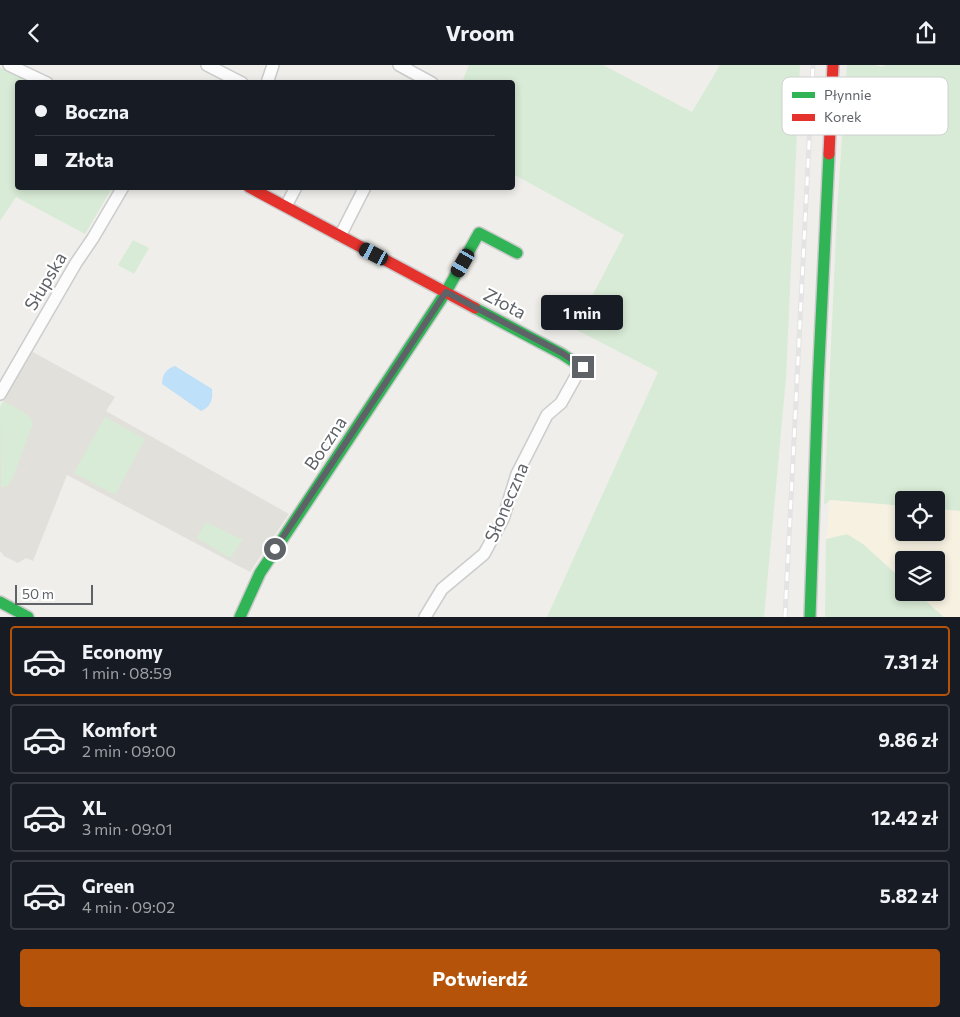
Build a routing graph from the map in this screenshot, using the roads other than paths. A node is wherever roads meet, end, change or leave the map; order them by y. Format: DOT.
graph roads {
  1 [pos="9,65"];
  2 [pos="207,65"];
  3 [pos="274,65"];
  4 [pos="399,65"];
  5 [pos="40,80"];
  6 [pos="236,80"];
  7 [pos="268,80"];
  8 [pos="426,80"];
  9 [pos="830,135"];
  10 [pos="121,190"];
  11 [pos="255,190"];
  12 [pos="294,190"];
  13 [pos="363,190"];
  14 [pos="286,206"];
  15 [pos="340,236"];
  16 [pos="517,253"];
  17 [pos="446,292"];
  18 [pos="583,367"];
  19 [pos="575,378"];
  20 [pos="0,394"];
  21 [pos="0,602"];
  22 [pos="28,617"];
  23 [pos="240,617"];
  24 [pos="425,617"];
  25 [pos="810,617"];
  1 -- 5 [label="street"];
  2 -- 6 [label="street"];
  3 -- 7 [label="street"];
  4 -- 8 [label="street"];
  9 -- 25 [label="street"];
  10 -- 20 [label="street, Słupska"];
  11 -- 14 [label="street, Złota"];
  12 -- 14 [label="street"];
  13 -- 15 [label="street"];
  14 -- 15 [label="street, Złota"];
  15 -- 17 [label="street, Złota"];
  16 -- 17 [label="street, Boczna"];
  17 -- 18 [label="street, Złota"];
  17 -- 23 [label="street, Boczna"];
  19 -- 24 [label="street, Słoneczna"];
  21 -- 22 [label="street"];
}
